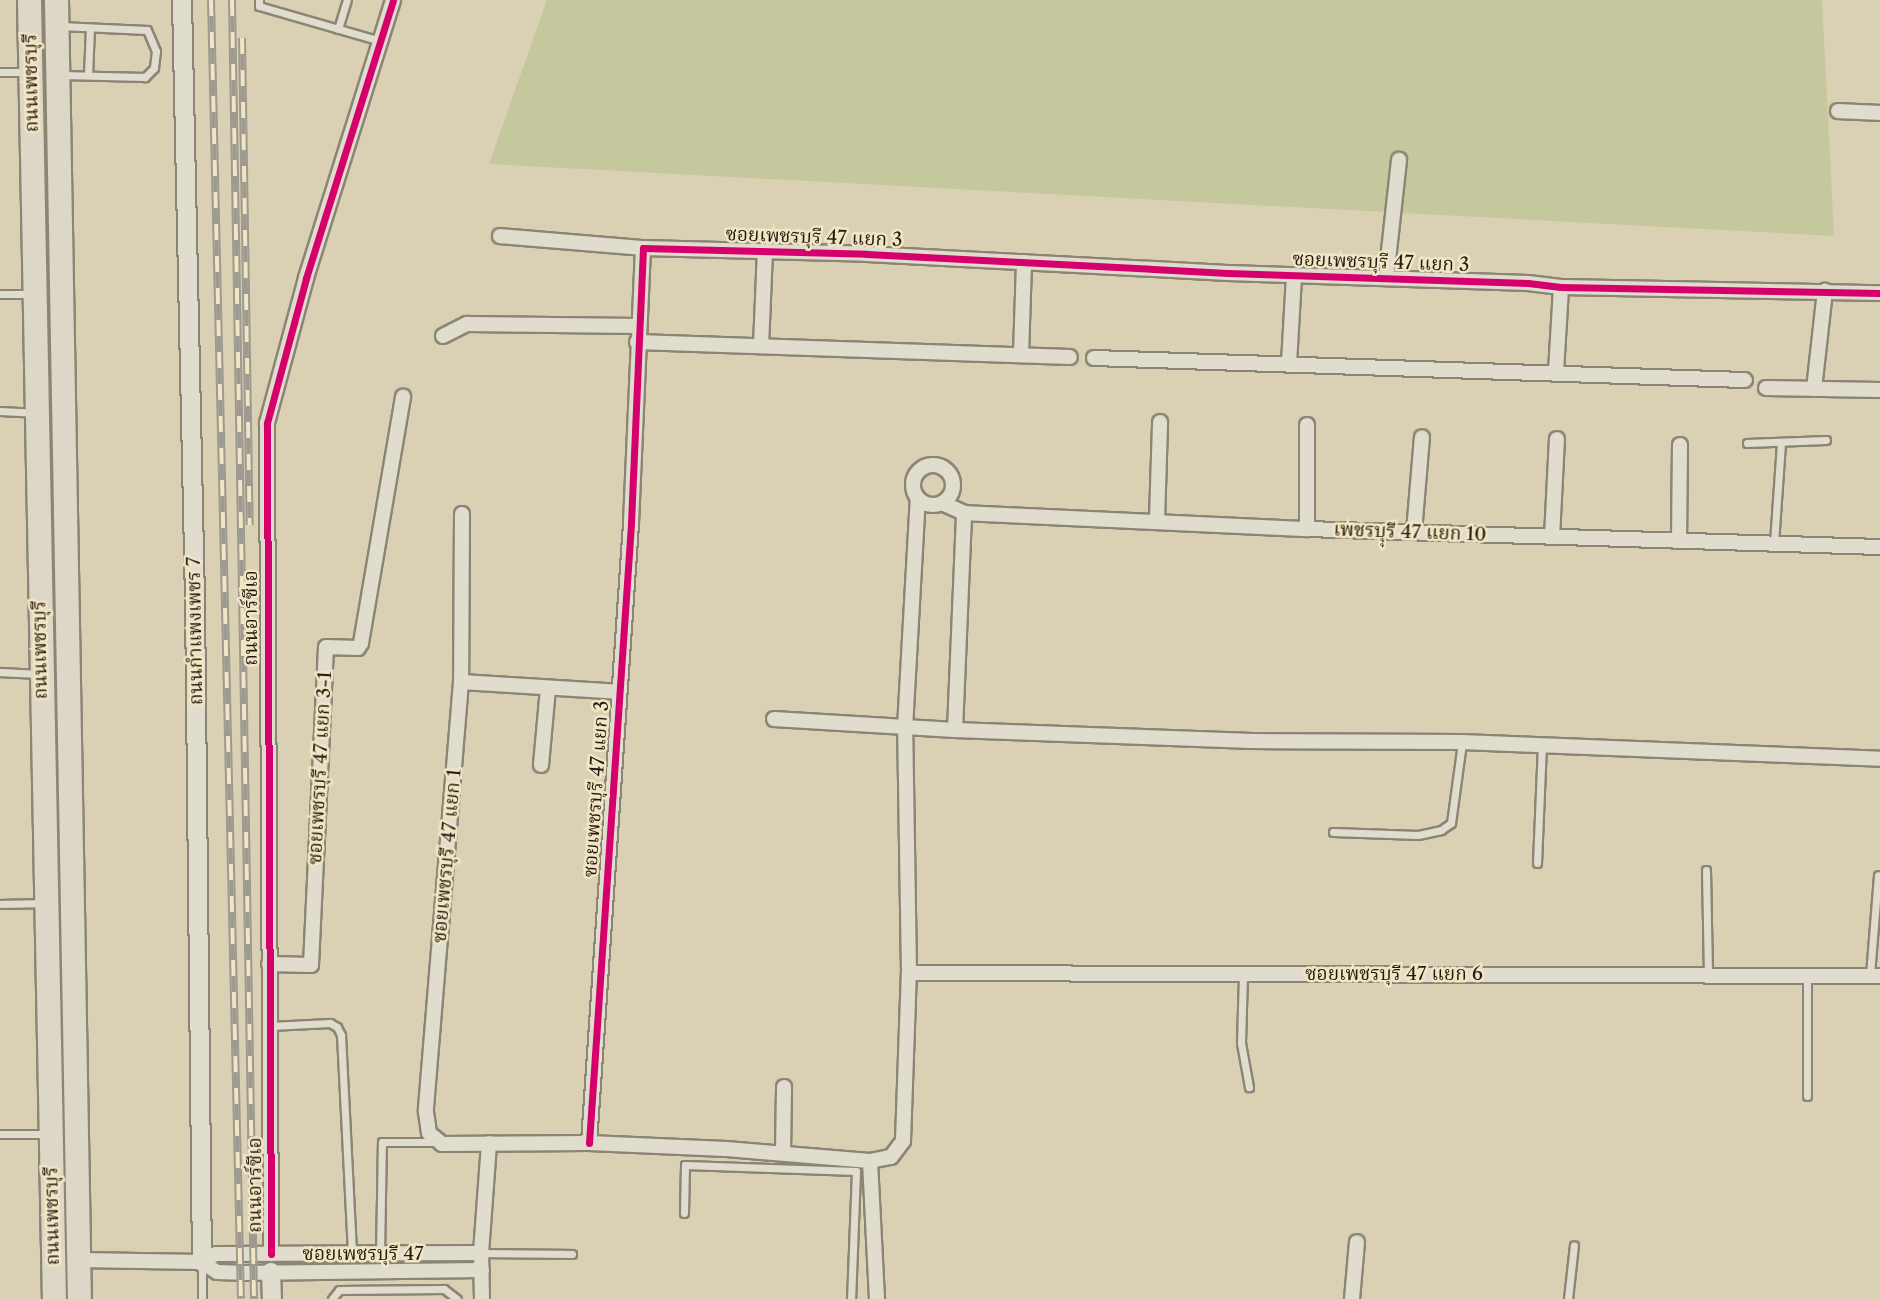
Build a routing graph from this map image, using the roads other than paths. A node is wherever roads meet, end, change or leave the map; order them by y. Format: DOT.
graph roads {
  1 [pos="29,0"];
  2 [pos="56,0"];
  3 [pos="182,0"];
  4 [pos="258,0"];
  5 [pos="347,0"];
  6 [pos="393,0"];
  7 [pos="56,26"];
  8 [pos="90,27"];
  9 [pos="338,29"];
  10 [pos="381,41"];
  11 [pos="0,72"];
  12 [pos="31,72"];
  13 [pos="57,75"];
  14 [pos="88,75"];
  15 [pos="1838,111"];
  16 [pos="1880,113"];
  17 [pos="1398,160"];
  18 [pos="500,236"];
  19 [pos="643,248"];
  20 [pos="765,251"];
  21 [pos="1024,262"];
  22 [pos="1294,275"];
  23 [pos="1386,278"];
  24 [pos="60,282"];
  25 [pos="34,287"];
  26 [pos="1561,287"];
  27 [pos="1825,291"];
  28 [pos="1880,293"];
  29 [pos="1,294"];
  30 [pos="638,326"];
  31 [pos="443,337"];
  32 [pos="637,342"];
  33 [pos="761,346"];
  34 [pos="1021,354"];
  35 [pos="1070,357"];
  36 [pos="1094,358"];
  37 [pos="1289,363"];
  38 [pos="1556,372"];
  39 [pos="1745,380"];
  40 [pos="1766,388"];
  41 [pos="1814,389"];
  42 [pos="1880,390"];
  43 [pos="403,397"];
  44 [pos="0,411"];
  45 [pos="36,413"];
  46 [pos="1160,422"];
  47 [pos="1307,425"];
  48 [pos="1422,437"];
  49 [pos="1557,439"];
  50 [pos="1826,440"];
  51 [pos="1781,442"];
  52 [pos="1747,443"];
  53 [pos="1680,445"];
  54 [pos="918,499"];
  55 [pos="942,503"];
  56 [pos="964,513"];
  57 [pos="462,514"];
  58 [pos="1157,520"];
  59 [pos="1307,529"];
  60 [pos="1414,532"];
  61 [pos="1552,537"];
  62 [pos="1678,540"];
  63 [pos="1774,543"];
  64 [pos="1880,547"];
  65 [pos="0,672"];
  66 [pos="40,674"];
  67 [pos="460,682"];
  68 [pos="548,688"];
  69 [pos="619,692"];
  70 [pos="774,719"];
  71 [pos="905,728"];
  72 [pos="955,730"];
  73 [pos="1462,742"];
  74 [pos="1542,745"];
  75 [pos="1880,760"];
  76 [pos="541,765"];
  77 [pos="1333,832"];
  78 [pos="1537,863"];
  79 [pos="1706,870"];
  80 [pos="1878,875"];
  81 [pos="46,903"];
  82 [pos="0,904"];
  83 [pos="269,964"];
  84 [pos="909,973"];
  85 [pos="1243,974"];
  86 [pos="1708,975"];
  87 [pos="1807,975"];
  88 [pos="1875,975"];
  89 [pos="270,1026"];
  90 [pos="784,1087"];
  91 [pos="1249,1087"];
  92 [pos="1807,1096"];
  93 [pos="0,1134"];
  94 [pos="51,1135"];
  95 [pos="440,1142"];
  96 [pos="489,1143"];
  97 [pos="589,1143"];
  98 [pos="778,1153"];
  99 [pos="870,1161"];
  100 [pos="774,1168"];
  101 [pos="684,1213"];
  102 [pos="1357,1242"];
  103 [pos="1574,1244"];
  104 [pos="352,1253"];
  105 [pos="481,1253"];
  106 [pos="271,1254"];
  107 [pos="380,1254"];
  108 [pos="572,1254"];
  109 [pos="53,1259"];
  110 [pos="79,1260"];
  111 [pos="202,1262"];
  112 [pos="482,1270"];
  113 [pos="352,1271"];
  114 [pos="271,1272"];
  115 [pos="54,1299"];
  116 [pos="79,1299"];
  117 [pos="202,1299"];
  118 [pos="272,1299"];
  119 [pos="332,1299"];
  120 [pos="457,1299"];
  121 [pos="482,1299"];
  122 [pos="851,1299"];
  123 [pos="877,1299"];
  124 [pos="1352,1299"];
  125 [pos="1568,1299"];
  1 -- 12 [label="main road, ถนนเพชรบุรี"];
  2 -- 7 [label="main road, ถนนเพชรบุรี"];
  3 -- 111 [label="street, ถนนกำแพงเพชร 7"];
  4 -- 9 [label="lane"];
  5 -- 9 [label="lane"];
  6 -- 10 [label="street, ถนนอาร์ซีเอ"];
  7 -- 8 [label="lane"];
  7 -- 13 [label="main road, ถนนเพชรบุรี"];
  8 -- 14 [label="lane"];
  8 -- 14 [label="lane"];
  9 -- 10 [label="lane"];
  10 -- 83 [label="street, ถนนอาร์ซีเอ"];
  11 -- 12 [label="lane"];
  12 -- 25 [label="main road, ถนนเพชรบุรี"];
  13 -- 14 [label="lane"];
  13 -- 24 [label="main road, ถนนเพชรบุรี"];
  15 -- 16 [label="street"];
  17 -- 23 [label="street"];
  18 -- 19 [label="street"];
  19 -- 20 [label="street, ซอยเพชรบุรี 47 แยก 3"];
  19 -- 30 [label="street, ซอยเพชรบุรี 47 แยก 3"];
  20 -- 21 [label="street, ซอยเพชรบุรี 47 แยก 3"];
  20 -- 33 [label="street"];
  21 -- 22 [label="street, ซอยเพชรบุรี 47 แยก 3"];
  21 -- 34 [label="street"];
  22 -- 23 [label="street, ซอยเพชรบุรี 47 แยก 3"];
  22 -- 37 [label="street"];
  23 -- 26 [label="street, ซอยเพชรบุรี 47 แยก 3"];
  24 -- 25 [label="main road"];
  24 -- 110 [label="main road, ถนนเพชรบุรี"];
  25 -- 29 [label="lane"];
  25 -- 45 [label="main road, ถนนเพชรบุรี"];
  26 -- 27 [label="street, ซอยเพชรบุรี 47 แยก 3"];
  26 -- 38 [label="street"];
  27 -- 28 [label="street, ซอยเพชรบุรี 47 แยก 3"];
  27 -- 41 [label="street"];
  30 -- 31 [label="street"];
  30 -- 32 [label="street, ซอยเพชรบุรี 47 แยก 3"];
  32 -- 33 [label="street"];
  32 -- 69 [label="street, ซอยเพชรบุรี 47 แยก 3"];
  33 -- 34 [label="street"];
  34 -- 35 [label="street"];
  36 -- 37 [label="street"];
  37 -- 38 [label="street"];
  38 -- 39 [label="street"];
  40 -- 41 [label="street"];
  41 -- 42 [label="street"];
  43 -- 83 [label="street, ซอยเพชรบุรี 47 แยก 3-1"];
  44 -- 45 [label="lane"];
  45 -- 66 [label="main road, ถนนเพชรบุรี"];
  46 -- 58 [label="street"];
  47 -- 59 [label="street"];
  48 -- 60 [label="street"];
  49 -- 61 [label="street"];
  50 -- 51 [label="lane"];
  51 -- 52 [label="lane"];
  51 -- 63 [label="lane"];
  53 -- 62 [label="street"];
  54 -- 55 [label="street"];
  54 -- 55 [label="street"];
  54 -- 71 [label="street"];
  55 -- 56 [label="street, เพชรบุุรี 47 แยก 10"];
  56 -- 58 [label="street, เพชรบุุรี 47 แยก 10"];
  56 -- 72 [label="street"];
  57 -- 67 [label="street, ซอยเพชรบุรี 47 แยก 1"];
  58 -- 59 [label="street, เพชรบุุรี 47 แยก 10"];
  59 -- 60 [label="street, เพชรบุุรี 47 แยก 10"];
  60 -- 61 [label="street, เพชรบุุรี 47 แยก 10"];
  61 -- 62 [label="street, เพชรบุุรี 47 แยก 10"];
  62 -- 63 [label="street, เพชรบุุรี 47 แยก 10"];
  63 -- 64 [label="street, เพชรบุุรี 47 แยก 10"];
  65 -- 66 [label="lane"];
  66 -- 81 [label="main road, ถนนเพชรบุรี"];
  67 -- 68 [label="street"];
  67 -- 95 [label="street, ซอยเพชรบุรี 47 แยก 1"];
  68 -- 69 [label="street"];
  68 -- 76 [label="street"];
  69 -- 97 [label="street, ซอยเพชรบุรี 47 แยก 3"];
  70 -- 71 [label="street"];
  71 -- 72 [label="street"];
  71 -- 84 [label="street"];
  72 -- 73 [label="street"];
  73 -- 74 [label="street"];
  73 -- 77 [label="lane"];
  74 -- 75 [label="street"];
  74 -- 78 [label="lane"];
  79 -- 86 [label="lane"];
  80 -- 88 [label="lane"];
  81 -- 82 [label="lane"];
  81 -- 94 [label="main road, ถนนเพชรบุรี"];
  83 -- 89 [label="street, ถนนอาร์ซีเอ"];
  84 -- 85 [label="street, ซอยเพชรบุรี 47 แยก 6"];
  84 -- 99 [label="street"];
  85 -- 86 [label="street, ซอยเพชรบุรี 47 แยก 6"];
  85 -- 91 [label="lane"];
  86 -- 87 [label="street, ซอยเพชรบุรี 47 แยก 6"];
  87 -- 88 [label="street, ซอยเพชรบุรี 47 แยก 6"];
  87 -- 92 [label="lane"];
  89 -- 104 [label="lane"];
  89 -- 106 [label="street, ถนนอาร์ซีเอ"];
  90 -- 98 [label="street"];
  93 -- 94 [label="lane"];
  94 -- 109 [label="main road, ถนนเพชรบุรี"];
  95 -- 96 [label="street"];
  95 -- 107 [label="lane"];
  96 -- 97 [label="street"];
  96 -- 105 [label="street"];
  97 -- 98 [label="street"];
  98 -- 99 [label="street"];
  98 -- 100 [label="lane"];
  99 -- 123 [label="street"];
  100 -- 101 [label="lane"];
  100 -- 122 [label="lane"];
  102 -- 124 [label="street"];
  103 -- 125 [label="lane"];
  104 -- 106 [label="street, ซอยเพชรบุรี 47"];
  104 -- 107 [label="street, ซอยเพชรบุรี 47"];
  104 -- 113 [label="street"];
  105 -- 107 [label="street, ซอยเพชรบุรี 47"];
  105 -- 108 [label="lane"];
  105 -- 112 [label="street"];
  106 -- 111 [label="street, ซอยเพชรบุรี 47"];
  109 -- 110 [label="main road"];
  109 -- 115 [label="main road, ถนนเพชรบุรี"];
  110 -- 111 [label="street, ซอยเพชรบุรี 47"];
  110 -- 116 [label="main road, ถนนเพชรบุรี"];
  111 -- 114 [label="street"];
  111 -- 117 [label="lane"];
  112 -- 113 [label="street"];
  112 -- 121 [label="street"];
  113 -- 114 [label="street"];
  114 -- 118 [label="street"];
  119 -- 120 [label="lane"];
}
